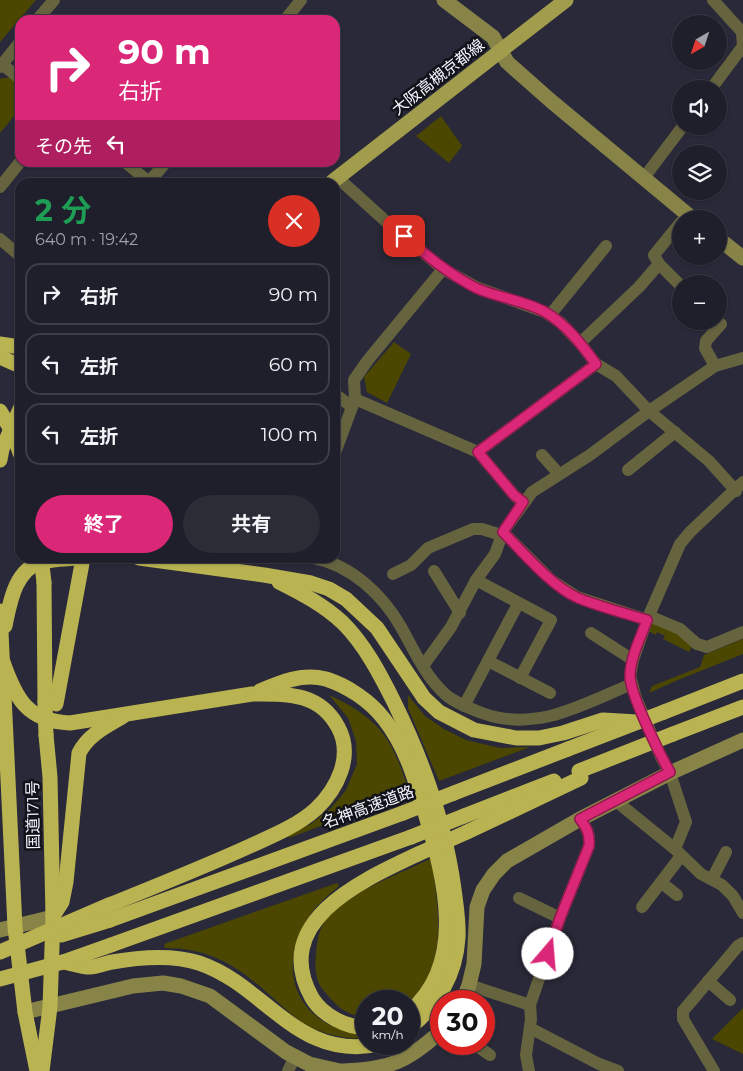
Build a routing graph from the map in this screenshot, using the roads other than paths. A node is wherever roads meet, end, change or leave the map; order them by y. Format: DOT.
graph roads {
  1 [pos="54,0"];
  2 [pos="301,0"];
  3 [pos="444,0"];
  4 [pos="566,0"];
  5 [pos="713,0"];
  6 [pos="42,15"];
  7 [pos="289,15"];
  8 [pos="743,46"];
  9 [pos="15,48"];
  10 [pos="500,51"];
  11 [pos="1,66"];
  12 [pos="15,76"];
  13 [pos="718,80"];
  14 [pos="676,135"];
  15 [pos="16,167"];
  16 [pos="131,167"];
  17 [pos="162,167"];
  18 [pos="144,178"];
  19 [pos="152,178"];
  20 [pos="338,178"];
  21 [pos="643,179"];
  22 [pos="340,184"];
  23 [pos="0,187"];
  24 [pos="676,210"];
  25 [pos="672,235"];
  26 [pos="0,239"];
  27 [pos="727,244"];
  28 [pos="606,246"];
  29 [pos="15,252"];
  30 [pos="741,253"];
  31 [pos="659,264"];
  32 [pos="443,269"];
  33 [pos="672,277"];
  34 [pos="550,315"];
  35 [pos="716,330"];
  36 [pos="580,343"];
  37 [pos="0,344"];
  38 [pos="15,346"];
  39 [pos="0,357"];
  40 [pos="743,358"];
  41 [pos="15,364"];
  42 [pos="596,364"];
  43 [pos="0,366"];
  44 [pos="715,366"];
  45 [pos="15,369"];
  46 [pos="340,396"];
  47 [pos="354,403"];
  48 [pos="0,411"];
  49 [pos="649,411"];
  50 [pos="15,420"];
  51 [pos="675,432"];
  52 [pos="15,440"];
  53 [pos="340,440"];
  54 [pos="478,452"];
  55 [pos="542,455"];
  56 [pos="0,460"];
  57 [pos="628,470"];
  58 [pos="559,474"];
  59 [pos="739,486"];
  60 [pos="523,502"];
  61 [pos="502,533"];
  62 [pos="39,563"];
  63 [pos="42,563"];
  64 [pos="82,563"];
  65 [pos="176,563"];
  66 [pos="330,563"];
  67 [pos="434,571"];
  68 [pos="393,574"];
  69 [pos="264,575"];
  70 [pos="476,580"];
  71 [pos="518,604"];
  72 [pos="0,611"];
  73 [pos="460,613"];
  74 [pos="648,618"];
  75 [pos="743,632"];
  76 [pos="591,633"];
  77 [pos="2,642"];
  78 [pos="633,660"];
  79 [pos="488,661"];
  80 [pos="3,662"];
  81 [pos="422,666"];
  82 [pos="520,678"];
  83 [pos="743,681"];
  84 [pos="632,684"];
  85 [pos="550,693"];
  86 [pos="252,694"];
  87 [pos="51,703"];
  88 [pos="464,706"];
  89 [pos="743,707"];
  90 [pos="128,714"];
  91 [pos="637,722"];
  92 [pos="743,740"];
  93 [pos="670,772"];
  94 [pos="580,774"];
  95 [pos="616,801"];
  96 [pos="580,819"];
  97 [pos="726,852"];
  98 [pos="678,853"];
  99 [pos="712,879"];
  100 [pos="662,883"];
  101 [pos="678,896"];
  102 [pos="519,898"];
  103 [pos="642,907"];
  104 [pos="110,912"];
  105 [pos="743,913"];
  106 [pos="53,917"];
  107 [pos="560,918"];
  108 [pos="7,928"];
  109 [pos="743,943"];
  110 [pos="0,953"];
  111 [pos="64,962"];
  112 [pos="0,979"];
  113 [pos="708,981"];
  114 [pos="469,985"];
  115 [pos="467,990"];
  116 [pos="730,1000"];
  117 [pos="420,1001"];
  118 [pos="530,1005"];
  119 [pos="50,1007"];
  120 [pos="25,1012"];
  121 [pos="420,1019"];
  122 [pos="355,1027"];
  123 [pos="530,1028"];
  124 [pos="430,1041"];
  125 [pos="355,1047"];
  126 [pos="295,1057"];
  127 [pos="713,1070"];
  128 [pos="37,1071"];
  129 [pos="42,1071"];
  130 [pos="288,1071"];
  131 [pos="342,1071"];
  132 [pos="530,1071"];
  133 [pos="618,1071"];
  1 -- 6 [label="street"];
  2 -- 7 [label="street"];
  3 -- 10 [label="street"];
  4 -- 10 [label="main road, 大阪高槻京都線"];
  5 -- 8 [label="street"];
  8 -- 13 [label="street"];
  9 -- 11 [label="street"];
  10 -- 20 [label="main road, 大阪高槻京都線"];
  10 -- 21 [label="street"];
  11 -- 12 [label="street"];
  14 -- 21 [label="street"];
  15 -- 23 [label="street"];
  16 -- 18 [label="street"];
  17 -- 19 [label="street"];
  21 -- 24 [label="street"];
  22 -- 32 [label="street"];
  25 -- 31 [label="street"];
  26 -- 29 [label="street"];
  27 -- 30 [label="street"];
  28 -- 34 [label="street"];
  31 -- 33 [label="street"];
  31 -- 36 [label="street"];
  32 -- 34 [label="street"];
  32 -- 47 [label="street"];
  34 -- 36 [label="street"];
  35 -- 44 [label="street"];
  36 -- 42 [label="street"];
  37 -- 38 [label="highway"];
  39 -- 41 [label="highway"];
  40 -- 44 [label="street"];
  42 -- 49 [label="street"];
  42 -- 54 [label="street"];
  43 -- 45 [label="highway"];
  44 -- 49 [label="street"];
  46 -- 47 [label="street"];
  47 -- 53 [label="street"];
  47 -- 54 [label="street"];
  48 -- 52 [label="highway, bridge"];
  49 -- 51 [label="street"];
  49 -- 58 [label="street"];
  50 -- 56 [label="highway"];
  51 -- 57 [label="street"];
  51 -- 59 [label="street"];
  54 -- 60 [label="street"];
  55 -- 58 [label="street"];
  58 -- 60 [label="street"];
  59 -- 74 [label="street"];
  60 -- 61 [label="street"];
  61 -- 68 [label="street"];
  61 -- 70 [label="street"];
  61 -- 74 [label="street"];
  62 -- 77 [label="highway"];
  63 -- 87 [label="highway, 国道171号, bridge"];
  64 -- 87 [label="highway"];
  65 -- 69 [label="highway"];
  66 -- 81 [label="street"];
  67 -- 73 [label="street"];
  69 -- 91 [label="highway"];
  69 -- 121 [label="highway"];
  70 -- 71 [label="street"];
  70 -- 73 [label="street"];
  71 -- 79 [label="street"];
  71 -- 82 [label="street"];
  72 -- 77 [label="highway, 国道171号"];
  73 -- 81 [label="street"];
  74 -- 75 [label="street"];
  74 -- 78 [label="street"];
  76 -- 78 [label="street"];
  77 -- 80 [label="highway, 国道171号"];
  78 -- 84 [label="street"];
  79 -- 82 [label="street"];
  79 -- 88 [label="street"];
  80 -- 90 [label="highway"];
  80 -- 108 [label="highway, 国道171号"];
  81 -- 88 [label="street"];
  82 -- 85 [label="street"];
  83 -- 91 [label="highway, 名神高速道路, bridge"];
  84 -- 88 [label="street"];
  84 -- 93 [label="street"];
  86 -- 90 [label="highway"];
  86 -- 104 [label="highway"];
  86 -- 117 [label="highway"];
  87 -- 106 [label="highway, 国道171号, bridge"];
  89 -- 94 [label="highway, bridge"];
  90 -- 106 [label="highway"];
  91 -- 104 [label="highway, 名神高速道路, bridge"];
  92 -- 93 [label="street"];
  93 -- 95 [label="street"];
  93 -- 98 [label="street"];
  94 -- 111 [label="highway, bridge"];
  94 -- 122 [label="highway, bridge"];
  95 -- 96 [label="street"];
  95 -- 98 [label="street"];
  96 -- 107 [label="street"];
  96 -- 114 [label="street"];
  97 -- 99 [label="street"];
  98 -- 99 [label="street"];
  98 -- 100 [label="street"];
  99 -- 105 [label="street"];
  100 -- 101 [label="street"];
  100 -- 103 [label="street"];
  102 -- 107 [label="street"];
  104 -- 110 [label="highway, 名神高速道路, bridge"];
  106 -- 108 [label="street"];
  106 -- 119 [label="highway, 国道171号"];
  107 -- 118 [label="street"];
  108 -- 120 [label="highway, 国道171号"];
  109 -- 113 [label="street"];
  111 -- 112 [label="highway, bridge"];
  111 -- 125 [label="highway"];
  113 -- 116 [label="street"];
  113 -- 127 [label="street"];
  114 -- 115 [label="street"];
  114 -- 118 [label="street"];
  118 -- 123 [label="street"];
  119 -- 120 [label="street"];
  119 -- 126 [label="street"];
  119 -- 129 [label="highway, 国道171号"];
  120 -- 128 [label="highway, 国道171号"];
  123 -- 132 [label="street"];
  123 -- 133 [label="street"];
  124 -- 131 [label="street"];
  126 -- 130 [label="street"];
  126 -- 131 [label="street"];
}
